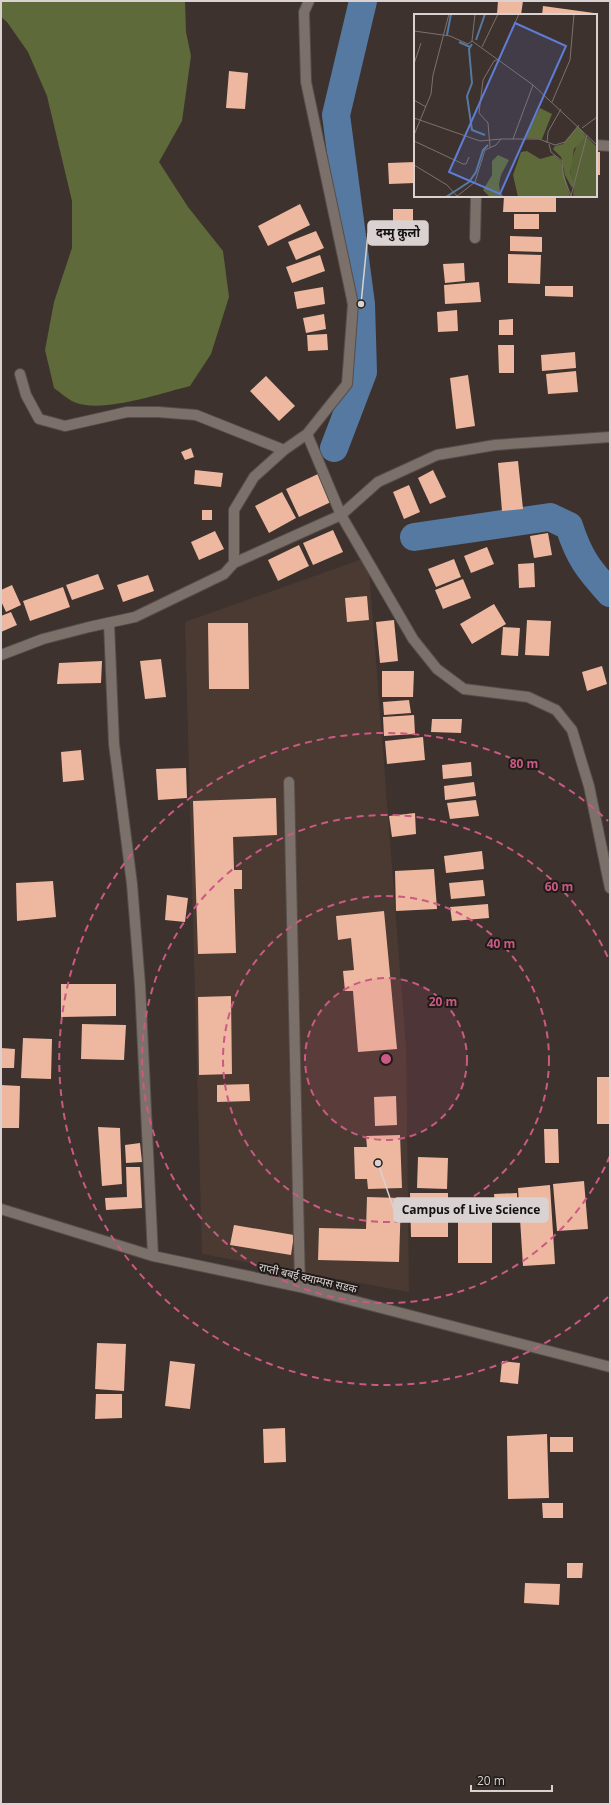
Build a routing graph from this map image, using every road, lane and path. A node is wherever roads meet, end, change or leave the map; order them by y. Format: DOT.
graph roads {
  1 [pos="309,1"];
  2 [pos="597,145"];
  3 [pos="610,146"];
  4 [pos="476,197"];
  5 [pos="475,238"];
  6 [pos="20,374"];
  7 [pos="307,434"];
  8 [pos="610,436"];
  9 [pos="284,450"];
  10 [pos="341,515"];
  11 [pos="234,563"];
  12 [pos="109,623"];
  13 [pos="1,655"];
  14 [pos="289,782"];
  15 [pos="610,888"];
  16 [pos="1,1209"];
  17 [pos="153,1256"];
  18 [pos="300,1287"];
  19 [pos="610,1367"];
  1 -- 7 [label="street"];
  2 -- 3 [label="street"];
  4 -- 5 [label="street"];
  6 -- 9 [label="street"];
  7 -- 9 [label="street"];
  7 -- 10 [label="street"];
  8 -- 10 [label="street"];
  9 -- 11 [label="street"];
  10 -- 11 [label="street"];
  10 -- 15 [label="street"];
  11 -- 12 [label="street"];
  12 -- 13 [label="street"];
  12 -- 17 [label="street"];
  14 -- 18 [label="street"];
  16 -- 17 [label="street, राप्ती बबई क्याम्पस सडक"];
  17 -- 18 [label="street, राप्ती बबई क्याम्पस सडक"];
  18 -- 19 [label="street, राप्ती बबई क्याम्पस सडक"];
}
